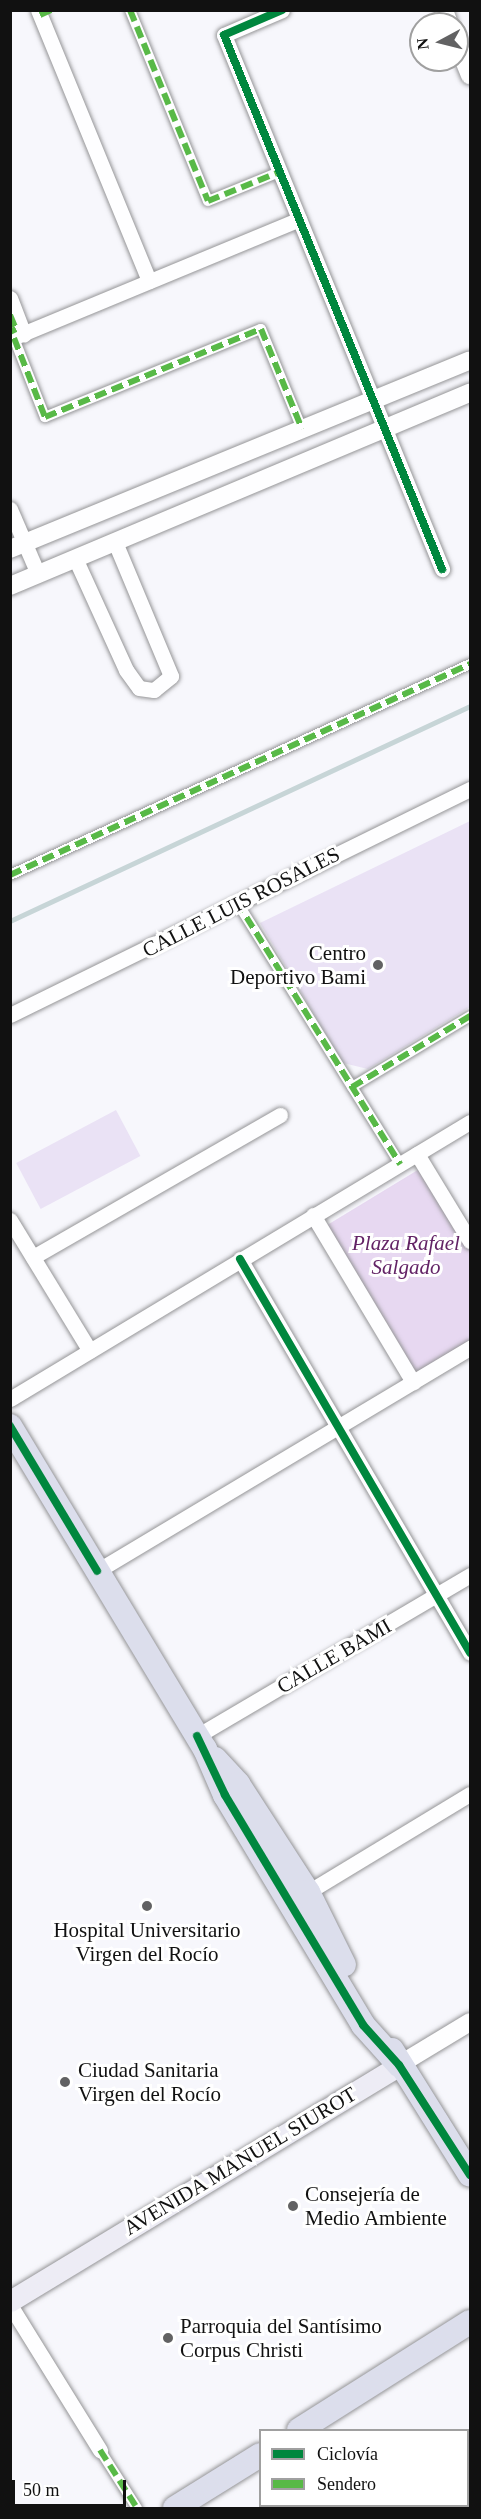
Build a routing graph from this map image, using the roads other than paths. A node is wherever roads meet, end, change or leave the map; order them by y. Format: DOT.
graph roads {
  1 [pos="130,10"];
  2 [pos="282,10"];
  3 [pos="43,12"];
  4 [pos="279,172"];
  5 [pos="298,219"];
  6 [pos="149,281"];
  7 [pos="10,298"];
  8 [pos="10,315"];
  9 [pos="15,336"];
  10 [pos="471,360"];
  11 [pos="471,393"];
  12 [pos="372,400"];
  13 [pos="302,429"];
  14 [pos="384,429"];
  15 [pos="10,508"];
  16 [pos="115,542"];
  17 [pos="18,546"];
  18 [pos="75,558"];
  19 [pos="442,569"];
  20 [pos="38,574"];
  21 [pos="10,586"];
  22 [pos="471,664"];
  23 [pos="471,789"];
  24 [pos="10,875"];
  25 [pos="237,902"];
  26 [pos="10,1015"];
  27 [pos="471,1016"];
  28 [pos="352,1088"];
  29 [pos="280,1115"];
  30 [pos="471,1122"];
  31 [pos="417,1154"];
  32 [pos="400,1164"];
  33 [pos="313,1215"];
  34 [pos="10,1220"];
  35 [pos="471,1241"];
  36 [pos="33,1257"];
  37 [pos="240,1259"];
  38 [pos="471,1348"];
  39 [pos="90,1351"];
  40 [pos="413,1382"];
  41 [pos="10,1399"];
  42 [pos="10,1426"];
  43 [pos="338,1426"];
  44 [pos="97,1571"];
  45 [pos="471,1575"];
  46 [pos="436,1596"];
  47 [pos="471,1653"];
  48 [pos="201,1743"];
  49 [pos="471,1794"];
  50 [pos="308,1892"];
  51 [pos="471,2022"];
  52 [pos="399,2065"];
  53 [pos="471,2175"];
  54 [pos="10,2303"];
  55 [pos="471,2322"];
  56 [pos="301,2429"];
  57 [pos="100,2450"];
  58 [pos="259,2456"];
  59 [pos="183,2506"];
  60 [pos="137,2508"];
  1 -- 4 [label="street"];
  2 -- 4 [label="street"];
  3 -- 6 [label="street"];
  4 -- 5 [label="street"];
  5 -- 6 [label="street"];
  5 -- 12 [label="street"];
  6 -- 9 [label="street"];
  7 -- 9 [label="street"];
  8 -- 9 [label="street"];
  9 -- 13 [label="street"];
  10 -- 12 [label="street"];
  11 -- 14 [label="street"];
  12 -- 13 [label="street"];
  12 -- 14 [label="street"];
  13 -- 17 [label="street"];
  14 -- 16 [label="street"];
  14 -- 19 [label="street"];
  15 -- 17 [label="street"];
  16 -- 18 [label="street"];
  16 -- 18 [label="street"];
  17 -- 20 [label="street"];
  18 -- 20 [label="street"];
  20 -- 21 [label="street"];
  22 -- 24 [label="street"];
  23 -- 25 [label="street, CALLE LUIS ROSALES"];
  25 -- 26 [label="street, CALLE LUIS ROSALES"];
  25 -- 28 [label="street"];
  27 -- 28 [label="street"];
  28 -- 32 [label="street"];
  29 -- 36 [label="street"];
  30 -- 31 [label="street"];
  31 -- 32 [label="street"];
  31 -- 35 [label="street"];
  32 -- 33 [label="street"];
  33 -- 37 [label="street"];
  33 -- 40 [label="street"];
  34 -- 36 [label="street"];
  36 -- 39 [label="street"];
  37 -- 39 [label="street"];
  37 -- 43 [label="street"];
  38 -- 40 [label="street"];
  39 -- 41 [label="street"];
  40 -- 43 [label="street"];
  42 -- 44 [label="main road"];
  43 -- 44 [label="street"];
  43 -- 46 [label="street"];
  44 -- 48 [label="main road"];
  45 -- 46 [label="street, CALLE BAMI"];
  46 -- 47 [label="street"];
  46 -- 48 [label="street, CALLE BAMI"];
  48 -- 50 [label="main road"];
  48 -- 52 [label="main road"];
  49 -- 50 [label="street"];
  50 -- 52 [label="main road"];
  51 -- 52 [label="street, AVENIDA MANUEL SIUROT"];
  52 -- 53 [label="main road"];
  52 -- 54 [label="main road, AVENIDA MANUEL SIUROT"];
  54 -- 57 [label="street"];
  55 -- 56 [label="main road"];
  57 -- 60 [label="street"];
  58 -- 59 [label="main road"];
}
